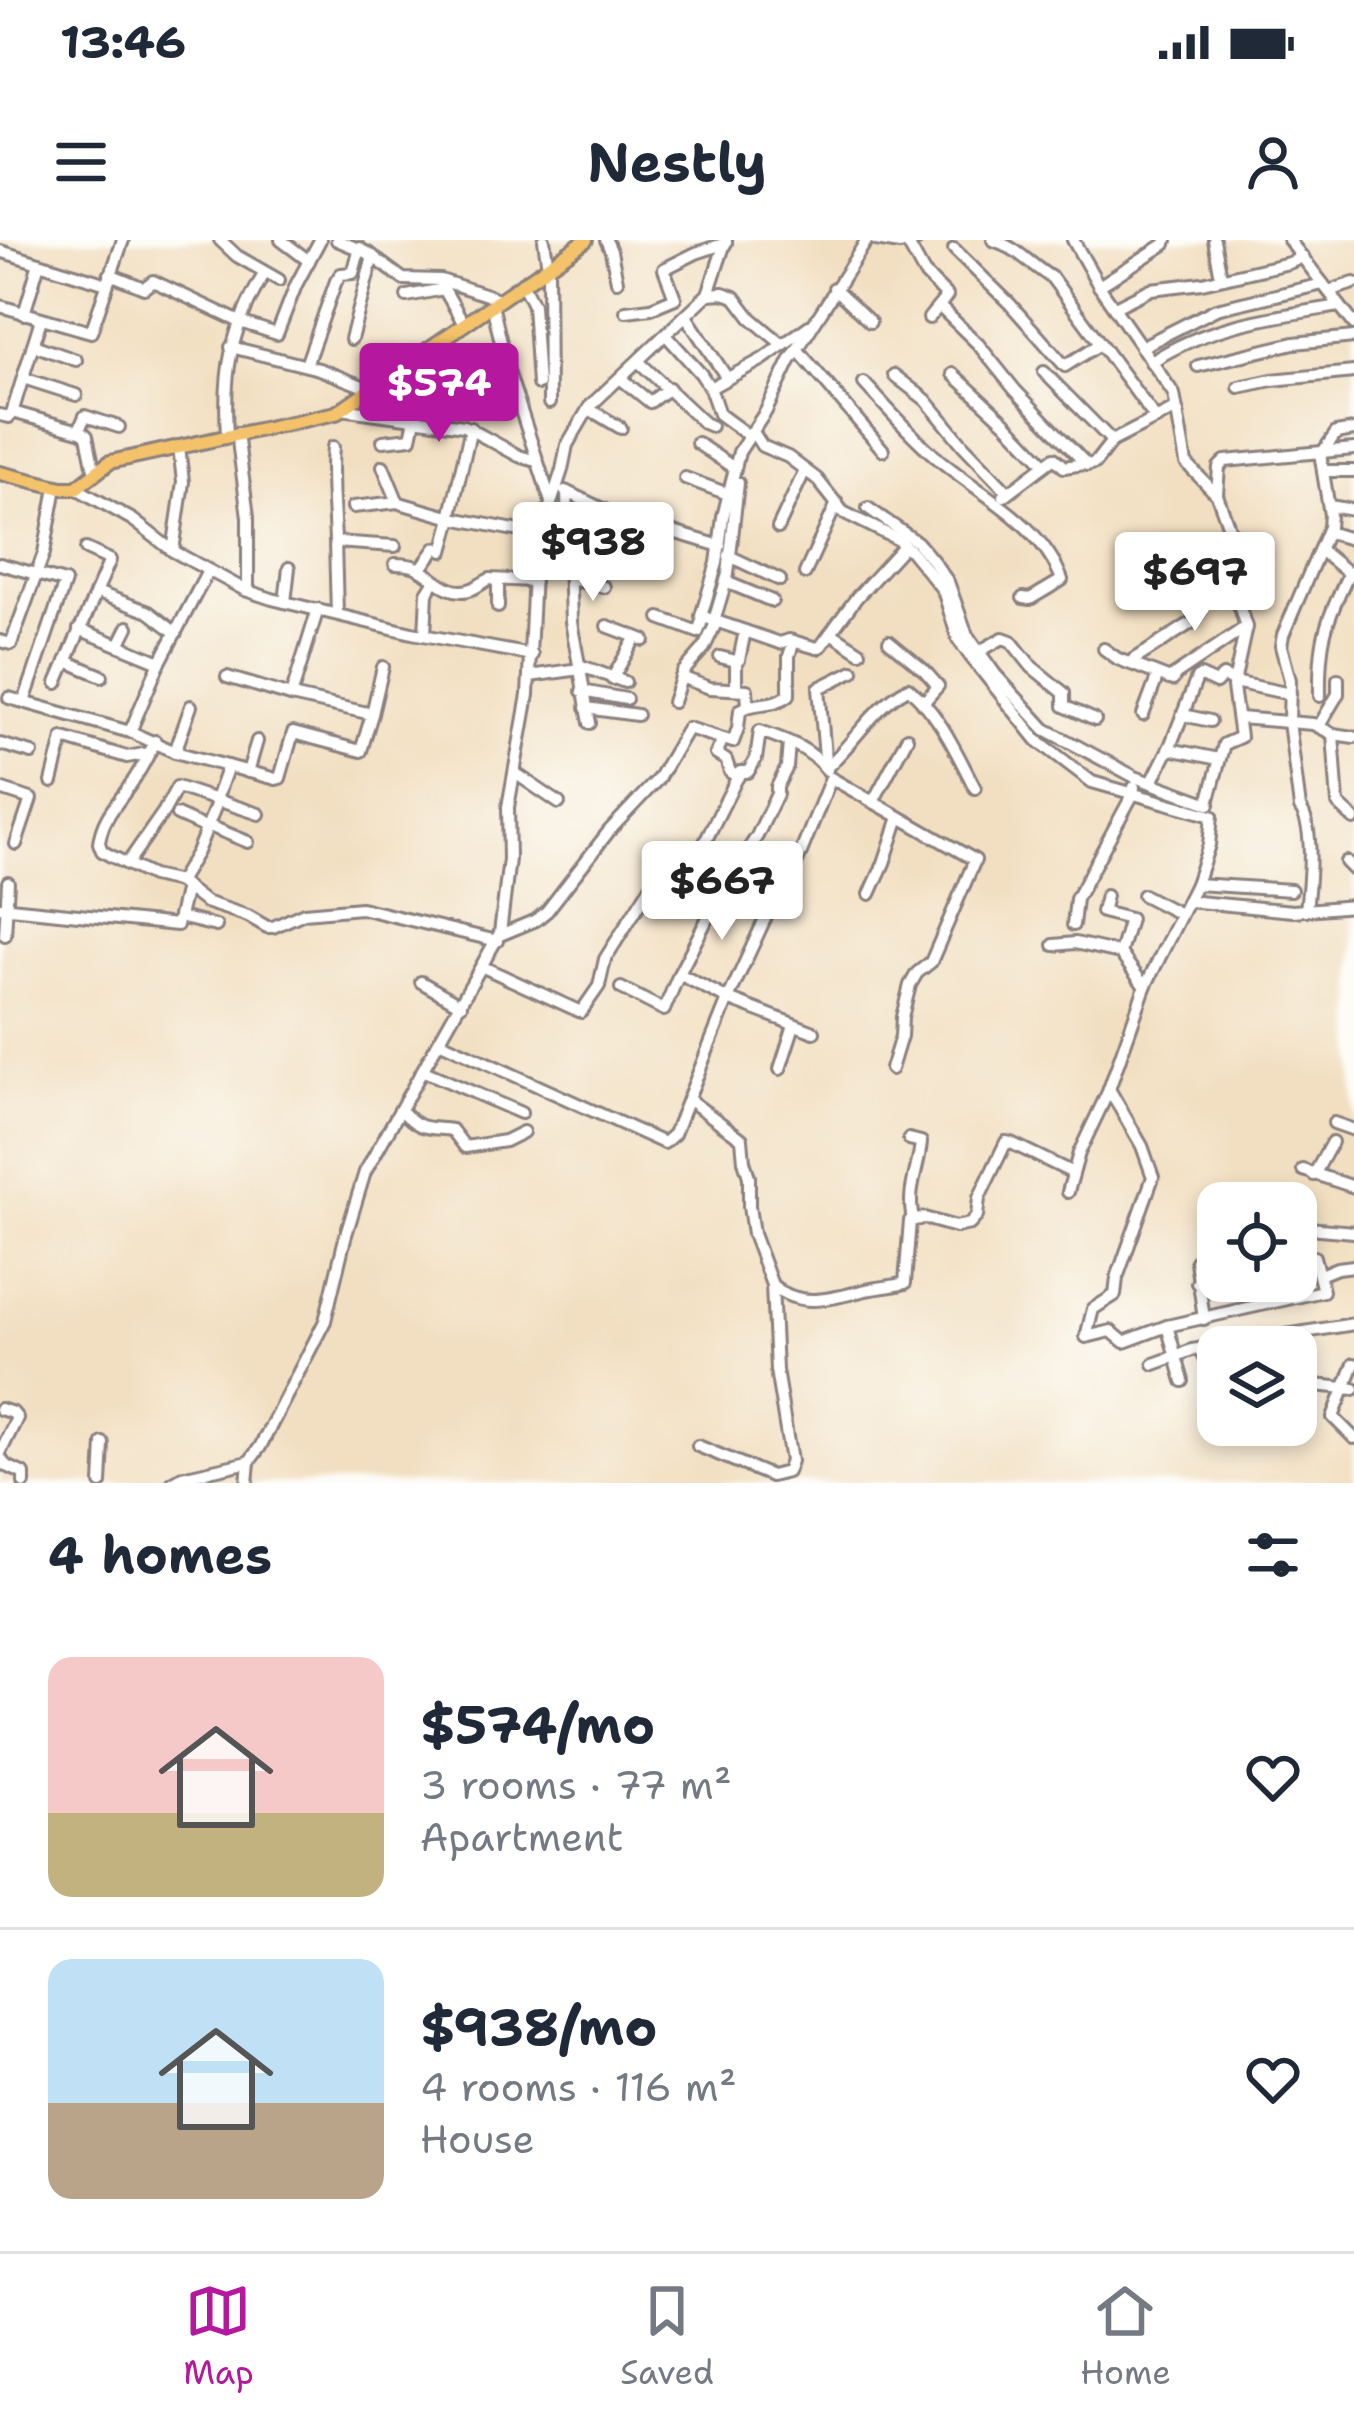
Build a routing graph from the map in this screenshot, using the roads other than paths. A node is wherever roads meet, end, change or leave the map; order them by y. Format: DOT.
graph roads {
  1 [pos="123,240"];
  2 [pos="220,240"];
  3 [pos="281,240"];
  4 [pos="320,240"];
  5 [pos="337,240"];
  6 [pos="586,240"];
  7 [pos="606,240"];
  8 [pos="867,240"];
  9 [pos="876,240"];
  10 [pos="992,240"];
  11 [pos="1073,240"];
  12 [pos="1166,240"];
  13 [pos="1214,240"];
  14 [pos="1289,240"];
  15 [pos="546,241"];
  16 [pos="726,242"];
  17 [pos="912,242"];
  18 [pos="366,249"];
  19 [pos="954,249"];
  20 [pos="0,251"];
  21 [pos="1303,257"];
  22 [pos="309,261"];
  23 [pos="39,263"];
  24 [pos="548,267"];
  25 [pos="264,274"];
  26 [pos="1221,277"];
  27 [pos="109,279"];
  28 [pos="279,280"];
  29 [pos="617,281"];
  30 [pos="523,283"];
  31 [pos="1354,283"];
  32 [pos="1099,286"];
  33 [pos="1326,288"];
  34 [pos="834,289"];
  35 [pos="708,295"];
  36 [pos="407,296"];
  37 [pos="495,302"];
  38 [pos="0,306"];
  39 [pos="1340,306"];
  40 [pos="940,307"];
  41 [pos="1115,307"];
  42 [pos="626,311"];
  43 [pos="24,314"];
  44 [pos="686,316"];
  45 [pos="929,318"];
  46 [pos="40,319"];
  47 [pos="240,322"];
  48 [pos="870,322"];
  49 [pos="812,323"];
  50 [pos="464,324"];
  51 [pos="1354,324"];
  52 [pos="667,334"];
  53 [pos="1354,337"];
  54 [pos="351,339"];
  55 [pos="1100,344"];
  56 [pos="33,345"];
  57 [pos="783,345"];
  58 [pos="231,347"];
  59 [pos="1141,347"];
  60 [pos="797,349"];
  61 [pos="10,358"];
  62 [pos="76,360"];
  63 [pos="638,361"];
  64 [pos="1151,362"];
  65 [pos="28,364"];
  66 [pos="306,365"];
  67 [pos="1198,366"];
  68 [pos="1354,371"];
  69 [pos="1044,372"];
  70 [pos="953,374"];
  71 [pos="894,375"];
  72 [pos="23,378"];
  73 [pos="620,378"];
  74 [pos="727,378"];
  75 [pos="864,382"];
  76 [pos="538,384"];
  77 [pos="1239,387"];
  78 [pos="669,388"];
  79 [pos="710,388"];
  80 [pos="370,389"];
  81 [pos="76,395"];
  82 [pos="549,403"];
  83 [pos="589,409"];
  84 [pos="341,410"];
  85 [pos="1178,412"];
  86 [pos="6,414"];
  87 [pos="415,419"];
  88 [pos="1156,419"];
  89 [pos="710,426"];
  90 [pos="119,427"];
  91 [pos="471,428"];
  92 [pos="621,428"];
  93 [pos="79,430"];
  94 [pos="1354,430"];
  95 [pos="232,434"];
  96 [pos="755,437"];
  97 [pos="383,441"];
  98 [pos="1112,441"];
  99 [pos="697,443"];
  100 [pos="179,446"];
  101 [pos="333,447"];
  102 [pos="1354,449"];
  103 [pos="883,450"];
  104 [pos="1321,453"];
  105 [pos="536,460"];
  106 [pos="1046,464"];
  107 [pos="1084,464"];
  108 [pos="383,466"];
  109 [pos="734,468"];
  110 [pos="805,470"];
  111 [pos="1323,470"];
  112 [pos="1354,471"];
  113 [pos="0,473"];
  114 [pos="95,474"];
  115 [pos="686,478"];
  116 [pos="738,483"];
  117 [pos="56,487"];
  118 [pos="76,488"];
  119 [pos="562,489"];
  120 [pos="1008,492"];
  121 [pos="1217,495"];
  122 [pos="730,501"];
  123 [pos="398,502"];
  124 [pos="551,502"];
  125 [pos="997,502"];
  126 [pos="837,503"];
  127 [pos="1329,506"];
  128 [pos="353,507"];
  129 [pos="868,508"];
  130 [pos="1354,510"];
  131 [pos="451,518"];
  132 [pos="778,528"];
  133 [pos="1328,532"];
  134 [pos="541,535"];
  135 [pos="901,537"];
  136 [pos="1354,540"];
  137 [pos="335,542"];
  138 [pos="395,546"];
  139 [pos="720,546"];
  140 [pos="86,549"];
  141 [pos="1320,550"];
  142 [pos="173,551"];
  143 [pos="729,556"];
  144 [pos="0,564"];
  145 [pos="395,564"];
  146 [pos="289,568"];
  147 [pos="420,570"];
  148 [pos="208,571"];
  149 [pos="36,573"];
  150 [pos="805,573"];
  151 [pos="1352,576"];
  152 [pos="570,579"];
  153 [pos="498,580"];
  154 [pos="780,580"];
  155 [pos="534,581"];
  156 [pos="434,582"];
  157 [pos="721,583"];
  158 [pos="604,587"];
  159 [pos="248,590"];
  160 [pos="96,592"];
  161 [pos="1023,598"];
  162 [pos="772,601"];
  163 [pos="285,602"];
  164 [pos="498,608"];
  165 [pos="318,609"];
  166 [pos="1200,611"];
  167 [pos="338,614"];
  168 [pos="660,618"];
  169 [pos="710,620"];
  170 [pos="607,626"];
  171 [pos="128,627"];
  172 [pos="1246,627"];
  173 [pos="79,629"];
  174 [pos="745,631"];
  175 [pos="176,633"];
  176 [pos="831,633"];
  177 [pos="425,635"];
  178 [pos="0,640"];
  179 [pos="794,641"];
  180 [pos="889,641"];
  181 [pos="119,645"];
  182 [pos="1104,649"];
  183 [pos="860,652"];
  184 [pos="974,654"];
  185 [pos="532,656"];
  186 [pos="720,657"];
  187 [pos="66,661"];
  188 [pos="736,661"];
  189 [pos="160,662"];
  190 [pos="1130,663"];
  191 [pos="383,667"];
  192 [pos="579,667"];
  193 [pos="853,671"];
  194 [pos="102,676"];
  195 [pos="227,676"];
  196 [pos="530,676"];
  197 [pos="681,676"];
  198 [pos="1168,678"];
  199 [pos="1338,679"];
  200 [pos="1234,682"];
  201 [pos="56,683"];
  202 [pos="736,688"];
  203 [pos="582,691"];
  204 [pos="1290,694"];
  205 [pos="291,696"];
  206 [pos="1305,696"];
  207 [pos="1320,697"];
  208 [pos="1336,697"];
  209 [pos="9,698"];
  210 [pos="626,699"];
  211 [pos="24,702"];
  212 [pos="673,702"];
  213 [pos="923,703"];
  214 [pos="772,704"];
  215 [pos="191,706"];
  216 [pos="748,706"];
  217 [pos="586,708"];
  218 [pos="372,714"];
  219 [pos="637,715"];
  220 [pos="1143,715"];
  221 [pos="1183,715"];
  222 [pos="1239,718"];
  223 [pos="1095,719"];
  224 [pos="590,722"];
  225 [pos="1210,722"];
  226 [pos="1289,722"];
  227 [pos="1319,727"];
  228 [pos="768,734"];
  229 [pos="1333,734"];
  230 [pos="137,735"];
  231 [pos="1354,737"];
  232 [pos="907,738"];
  233 [pos="723,739"];
  234 [pos="257,741"];
  235 [pos="789,742"];
  236 [pos="0,744"];
  237 [pos="152,747"];
  238 [pos="1169,748"];
  239 [pos="175,752"];
  240 [pos="32,753"];
  241 [pos="1219,759"];
  242 [pos="228,766"];
  243 [pos="248,772"];
  244 [pos="515,773"];
  245 [pos="828,773"];
  246 [pos="738,777"];
  247 [pos="52,782"];
  248 [pos="1152,782"];
  249 [pos="1134,785"];
  250 [pos="975,788"];
  251 [pos="0,789"];
  252 [pos="217,799"];
  253 [pos="873,802"];
  254 [pos="559,803"];
  255 [pos="1210,809"];
  256 [pos="259,814"];
  257 [pos="177,815"];
  258 [pos="899,817"];
  259 [pos="1354,819"];
  260 [pos="207,826"];
  261 [pos="248,842"];
  262 [pos="16,844"];
  263 [pos="127,864"];
  264 [pos="656,878"];
  265 [pos="8,882"];
  266 [pos="1196,884"];
  267 [pos="182,885"];
  268 [pos="1291,890"];
  269 [pos="675,893"];
  270 [pos="870,894"];
  271 [pos="1144,895"];
  272 [pos="1106,896"];
  273 [pos="1186,902"];
  274 [pos="1354,906"];
  275 [pos="4,907"];
  276 [pos="1306,910"];
  277 [pos="1180,914"];
  278 [pos="179,917"];
  279 [pos="1073,925"];
  280 [pos="216,926"];
  281 [pos="4,935"];
  282 [pos="498,938"];
  283 [pos="1054,945"];
  284 [pos="1120,953"];
  285 [pos="483,967"];
  286 [pos="679,974"];
  287 [pos="421,982"];
  288 [pos="621,988"];
  289 [pos="1145,988"];
  290 [pos="728,999"];
  291 [pos="461,1005"];
  292 [pos="794,1025"];
  293 [pos="814,1033"];
  294 [pos="441,1042"];
  295 [pos="780,1069"];
  296 [pos="891,1069"];
  297 [pos="424,1071"];
  298 [pos="1108,1089"];
  299 [pos="688,1099"];
  300 [pos="401,1110"];
  301 [pos="520,1113"];
  302 [pos="1334,1123"];
  303 [pos="1354,1130"];
  304 [pos="523,1132"];
  305 [pos="909,1139"];
  306 [pos="1332,1142"];
  307 [pos="1073,1173"];
  308 [pos="1354,1187"];
  309 [pos="1068,1192"];
  310 [pos="914,1219"];
  311 [pos="1317,1229"];
  312 [pos="1354,1232"];
  313 [pos="1196,1261"];
  314 [pos="1317,1266"];
  315 [pos="1354,1266"];
  316 [pos="1320,1275"];
  317 [pos="1197,1283"];
  318 [pos="772,1285"];
  319 [pos="1201,1302"];
  320 [pos="1204,1319"];
  321 [pos="1354,1324"];
  322 [pos="1167,1326"];
  323 [pos="1317,1331"];
  324 [pos="1197,1350"];
  325 [pos="1176,1355"];
  326 [pos="1154,1364"];
  327 [pos="1354,1364"];
  328 [pos="1183,1381"];
  329 [pos="1317,1385"];
  330 [pos="1350,1389"];
  331 [pos="0,1409"];
  332 [pos="103,1443"];
  333 [pos="1353,1443"];
  334 [pos="698,1446"];
  335 [pos="0,1455"];
  336 [pos="249,1462"];
  337 [pos="24,1483"];
  338 [pos="101,1483"];
  339 [pos="172,1483"];
  340 [pos="248,1483"];
  1 -- 27 [label="street"];
  2 -- 25 [label="street"];
  3 -- 22 [label="street"];
  4 -- 22 [label="street"];
  5 -- 18 [label="street"];
  6 -- 24 [label="main road"];
  7 -- 29 [label="street"];
  8 -- 34 [label="street"];
  9 -- 17 [label="street"];
  10 -- 55 [label="street"];
  11 -- 32 [label="street"];
  12 -- 32 [label="street"];
  13 -- 26 [label="street"];
  14 -- 21 [label="street"];
  15 -- 24 [label="street"];
  16 -- 35 [label="street"];
  16 -- 42 [label="street"];
  17 -- 40 [label="street"];
  18 -- 37 [label="street"];
  18 -- 54 [label="street"];
  18 -- 66 [label="street"];
  19 -- 55 [label="street"];
  20 -- 23 [label="street"];
  21 -- 26 [label="street"];
  21 -- 33 [label="street"];
  22 -- 47 [label="street"];
  23 -- 27 [label="street"];
  23 -- 43 [label="street"];
  24 -- 30 [label="main road"];
  24 -- 82 [label="street"];
  25 -- 28 [label="street"];
  25 -- 47 [label="street"];
  26 -- 41 [label="street"];
  27 -- 46 [label="street"];
  27 -- 47 [label="street"];
  30 -- 37 [label="main road"];
  30 -- 76 [label="street"];
  31 -- 33 [label="street"];
  32 -- 41 [label="street"];
  33 -- 39 [label="street"];
  33 -- 59 [label="street"];
  34 -- 48 [label="street"];
  34 -- 49 [label="street"];
  35 -- 44 [label="street"];
  35 -- 57 [label="street"];
  36 -- 50 [label="street"];
  37 -- 50 [label="main road"];
  37 -- 105 [label="street"];
  38 -- 43 [label="street"];
  39 -- 51 [label="street"];
  39 -- 64 [label="street"];
  40 -- 45 [label="street"];
  40 -- 107 [label="street"];
  41 -- 59 [label="street"];
  43 -- 46 [label="street"];
  44 -- 52 [label="street"];
  44 -- 74 [label="street"];
  46 -- 56 [label="street"];
  47 -- 58 [label="street"];
  49 -- 57 [label="street"];
  49 -- 60 [label="street"];
  50 -- 80 [label="main road"];
  52 -- 63 [label="street"];
  52 -- 79 [label="street"];
  53 -- 67 [label="street"];
  55 -- 88 [label="street"];
  56 -- 62 [label="street"];
  56 -- 65 [label="street"];
  57 -- 74 [label="street"];
  58 -- 66 [label="street"];
  58 -- 95 [label="street"];
  59 -- 64 [label="street"];
  60 -- 96 [label="street"];
  60 -- 103 [label="street"];
  61 -- 65 [label="street"];
  63 -- 73 [label="street"];
  63 -- 78 [label="street"];
  64 -- 85 [label="street"];
  65 -- 72 [label="street"];
  66 -- 80 [label="street"];
  68 -- 77 [label="street"];
  69 -- 98 [label="street"];
  70 -- 106 [label="street"];
  71 -- 120 [label="street"];
  72 -- 81 [label="street"];
  72 -- 86 [label="street"];
  73 -- 78 [label="street"];
  73 -- 83 [label="street"];
  74 -- 79 [label="street"];
  75 -- 125 [label="street"];
  78 -- 89 [label="street"];
  79 -- 96 [label="street"];
  80 -- 84 [label="main road"];
  83 -- 92 [label="street"];
  83 -- 119 [label="street"];
  84 -- 87 [label="street"];
  84 -- 95 [label="main road"];
  85 -- 88 [label="street"];
  85 -- 121 [label="street"];
  86 -- 93 [label="street"];
  87 -- 91 [label="street"];
  87 -- 97 [label="street"];
  88 -- 98 [label="street"];
  90 -- 93 [label="street"];
  91 -- 105 [label="street"];
  91 -- 131 [label="street"];
  93 -- 114 [label="street"];
  94 -- 104 [label="street"];
  95 -- 100 [label="main road"];
  95 -- 159 [label="street"];
  96 -- 109 [label="street"];
  96 -- 110 [label="street"];
  98 -- 107 [label="street"];
  99 -- 109 [label="street"];
  100 -- 114 [label="main road"];
  100 -- 142 [label="street"];
  101 -- 137 [label="street"];
  102 -- 104 [label="street"];
  104 -- 111 [label="street"];
  104 -- 121 [label="street"];
  105 -- 124 [label="street"];
  106 -- 107 [label="street"];
  106 -- 120 [label="street"];
  108 -- 123 [label="street"];
  109 -- 122 [label="street"];
  110 -- 126 [label="street"];
  110 -- 132 [label="street"];
  111 -- 112 [label="street"];
  111 -- 127 [label="street"];
  113 -- 117 [label="main road"];
  114 -- 118 [label="main road"];
  115 -- 122 [label="street"];
  116 -- 122 [label="street"];
  117 -- 118 [label="main road"];
  117 -- 149 [label="street"];
  118 -- 142 [label="street"];
  119 -- 124 [label="street"];
  119 -- 139 [label="street"];
  119 -- 152 [label="street"];
  120 -- 125 [label="street"];
  121 -- 172 [label="street"];
  122 -- 139 [label="street"];
  122 -- 143 [label="street"];
  123 -- 128 [label="street"];
  123 -- 131 [label="street"];
  124 -- 134 [label="street"];
  125 -- 161 [label="street"];
  126 -- 135 [label="street"];
  126 -- 150 [label="street"];
  127 -- 130 [label="street"];
  127 -- 133 [label="street"];
  129 -- 135 [label="street"];
  131 -- 134 [label="street"];
  131 -- 147 [label="street"];
  133 -- 136 [label="street"];
  133 -- 141 [label="street"];
  134 -- 155 [label="street"];
  135 -- 176 [label="street"];
  135 -- 184 [label="street"];
  137 -- 138 [label="street"];
  137 -- 167 [label="street"];
  139 -- 157 [label="street"];
  140 -- 160 [label="street"];
  141 -- 151 [label="street"];
  141 -- 204 [label="street"];
  142 -- 148 [label="street"];
  143 -- 154 [label="street"];
  143 -- 157 [label="street"];
  144 -- 149 [label="street"];
  145 -- 147 [label="street"];
  146 -- 163 [label="street"];
  147 -- 156 [label="street"];
  148 -- 159 [label="street"];
  148 -- 175 [label="street"];
  149 -- 178 [label="street"];
  149 -- 211 [label="street"];
  151 -- 207 [label="street"];
  152 -- 158 [label="street"];
  152 -- 192 [label="street"];
  153 -- 155 [label="street"];
  153 -- 156 [label="street"];
  153 -- 164 [label="street"];
  155 -- 185 [label="street"];
  156 -- 177 [label="street"];
  157 -- 162 [label="street"];
  157 -- 169 [label="street"];
  159 -- 163 [label="street"];
  160 -- 173 [label="street"];
  160 -- 175 [label="street"];
  163 -- 165 [label="street"];
  165 -- 167 [label="street"];
  165 -- 205 [label="street"];
  166 -- 190 [label="street"];
  167 -- 177 [label="street"];
  168 -- 169 [label="street"];
  169 -- 174 [label="street"];
  169 -- 197 [label="street"];
  170 -- 192 [label="street"];
  171 -- 181 [label="street"];
  172 -- 198 [label="street"];
  172 -- 200 [label="street"];
  173 -- 181 [label="street"];
  173 -- 187 [label="street"];
  174 -- 179 [label="street"];
  174 -- 188 [label="street"];
  175 -- 189 [label="street"];
  176 -- 179 [label="street"];
  176 -- 183 [label="street"];
  177 -- 185 [label="street"];
  179 -- 214 [label="street"];
  180 -- 213 [label="street"];
  181 -- 189 [label="street"];
  182 -- 190 [label="street"];
  184 -- 223 [label="street"];
  184 -- 249 [label="street"];
  184 -- 249 [label="street"];
  185 -- 196 [label="street"];
  186 -- 188 [label="street"];
  187 -- 194 [label="street"];
  187 -- 201 [label="street"];
  188 -- 202 [label="street"];
  189 -- 211 [label="street"];
  190 -- 198 [label="street"];
  191 -- 218 [label="street"];
  192 -- 196 [label="street"];
  192 -- 203 [label="street"];
  193 -- 245 [label="street"];
  195 -- 205 [label="street"];
  196 -- 244 [label="street"];
  197 -- 202 [label="street"];
  197 -- 212 [label="street"];
  198 -- 220 [label="street"];
  199 -- 208 [label="street"];
  200 -- 204 [label="street"];
  200 -- 221 [label="street"];
  200 -- 222 [label="street"];
  202 -- 216 [label="street"];
  203 -- 210 [label="street"];
  203 -- 217 [label="street"];
  204 -- 226 [label="street"];
  205 -- 218 [label="street"];
  206 -- 207 [label="street"];
  207 -- 208 [label="street"];
  208 -- 227 [label="street"];
  209 -- 211 [label="street"];
  213 -- 245 [label="street"];
  213 -- 250 [label="street"];
  214 -- 216 [label="street"];
  214 -- 228 [label="street"];
  215 -- 239 [label="street"];
  216 -- 233 [label="street"];
  217 -- 219 [label="street"];
  217 -- 224 [label="street"];
  218 -- 243 [label="street"];
  221 -- 225 [label="street"];
  221 -- 238 [label="street"];
  222 -- 226 [label="street"];
  222 -- 241 [label="street"];
  226 -- 227 [label="street"];
  226 -- 276 [label="street"];
  227 -- 229 [label="street"];
  228 -- 235 [label="street"];
  228 -- 246 [label="street"];
  229 -- 231 [label="street"];
  229 -- 259 [label="street"];
  230 -- 237 [label="street"];
  232 -- 253 [label="street"];
  233 -- 246 [label="street"];
  233 -- 282 [label="street"];
  234 -- 243 [label="street"];
  235 -- 245 [label="street"];
  235 -- 286 [label="street"];
  236 -- 240 [label="street"];
  237 -- 239 [label="street"];
  237 -- 247 [label="street"];
  237 -- 263 [label="street"];
  238 -- 241 [label="street"];
  238 -- 248 [label="street"];
  239 -- 242 [label="street"];
  241 -- 255 [label="street"];
  242 -- 243 [label="street"];
  242 -- 252 [label="street"];
  244 -- 254 [label="street"];
  244 -- 282 [label="street"];
  245 -- 253 [label="street"];
  245 -- 290 [label="street"];
  246 -- 269 [label="street"];
  248 -- 249 [label="street"];
  248 -- 255 [label="street"];
  249 -- 255 [label="street"];
  249 -- 279 [label="street"];
  251 -- 262 [label="street"];
  252 -- 256 [label="street"];
  252 -- 260 [label="street"];
  252 -- 263 [label="street"];
  253 -- 258 [label="street"];
  255 -- 266 [label="street"];
  257 -- 260 [label="street"];
  258 -- 270 [label="street"];
  258 -- 296 [label="street"];
  260 -- 261 [label="street"];
  260 -- 267 [label="street"];
  263 -- 267 [label="street"];
  264 -- 285 [label="street"];
  265 -- 275 [label="street"];
  266 -- 268 [label="street"];
  266 -- 273 [label="street"];
  267 -- 278 [label="street"];
  267 -- 282 [label="street"];
  271 -- 277 [label="street"];
  272 -- 284 [label="street"];
  273 -- 276 [label="street"];
  273 -- 277 [label="street"];
  274 -- 276 [label="street"];
  275 -- 278 [label="street"];
  275 -- 281 [label="street"];
  277 -- 289 [label="street"];
  278 -- 280 [label="street"];
  282 -- 285 [label="street"];
  283 -- 284 [label="street"];
  284 -- 289 [label="street"];
  285 -- 291 [label="street"];
  286 -- 288 [label="street"];
  286 -- 290 [label="street"];
  287 -- 291 [label="street"];
  289 -- 298 [label="street"];
  290 -- 292 [label="street"];
  290 -- 299 [label="street"];
  291 -- 294 [label="street"];
  292 -- 293 [label="street"];
  292 -- 295 [label="street"];
  294 -- 297 [label="street"];
  294 -- 299 [label="street"];
  297 -- 300 [label="street"];
  297 -- 301 [label="street"];
  298 -- 307 [label="street"];
  298 -- 322 [label="street"];
  299 -- 318 [label="street"];
  300 -- 304 [label="street"];
  300 -- 336 [label="street"];
  302 -- 303 [label="street"];
  305 -- 310 [label="street"];
  306 -- 308 [label="street"];
  307 -- 309 [label="street"];
  307 -- 310 [label="street"];
  310 -- 318 [label="street"];
  311 -- 312 [label="street"];
  313 -- 317 [label="street"];
  314 -- 316 [label="street"];
  315 -- 316 [label="street"];
  316 -- 320 [label="street"];
  318 -- 334 [label="street"];
  319 -- 320 [label="street"];
  320 -- 322 [label="street"];
  321 -- 323 [label="street"];
  322 -- 325 [label="street"];
  324 -- 325 [label="street"];
  325 -- 326 [label="street"];
  325 -- 328 [label="street"];
  327 -- 330 [label="street"];
  329 -- 330 [label="street"];
  330 -- 333 [label="street"];
  331 -- 335 [label="street"];
  332 -- 338 [label="street"];
  335 -- 337 [label="street"];
  336 -- 339 [label="street"];
  336 -- 340 [label="street"];
}
